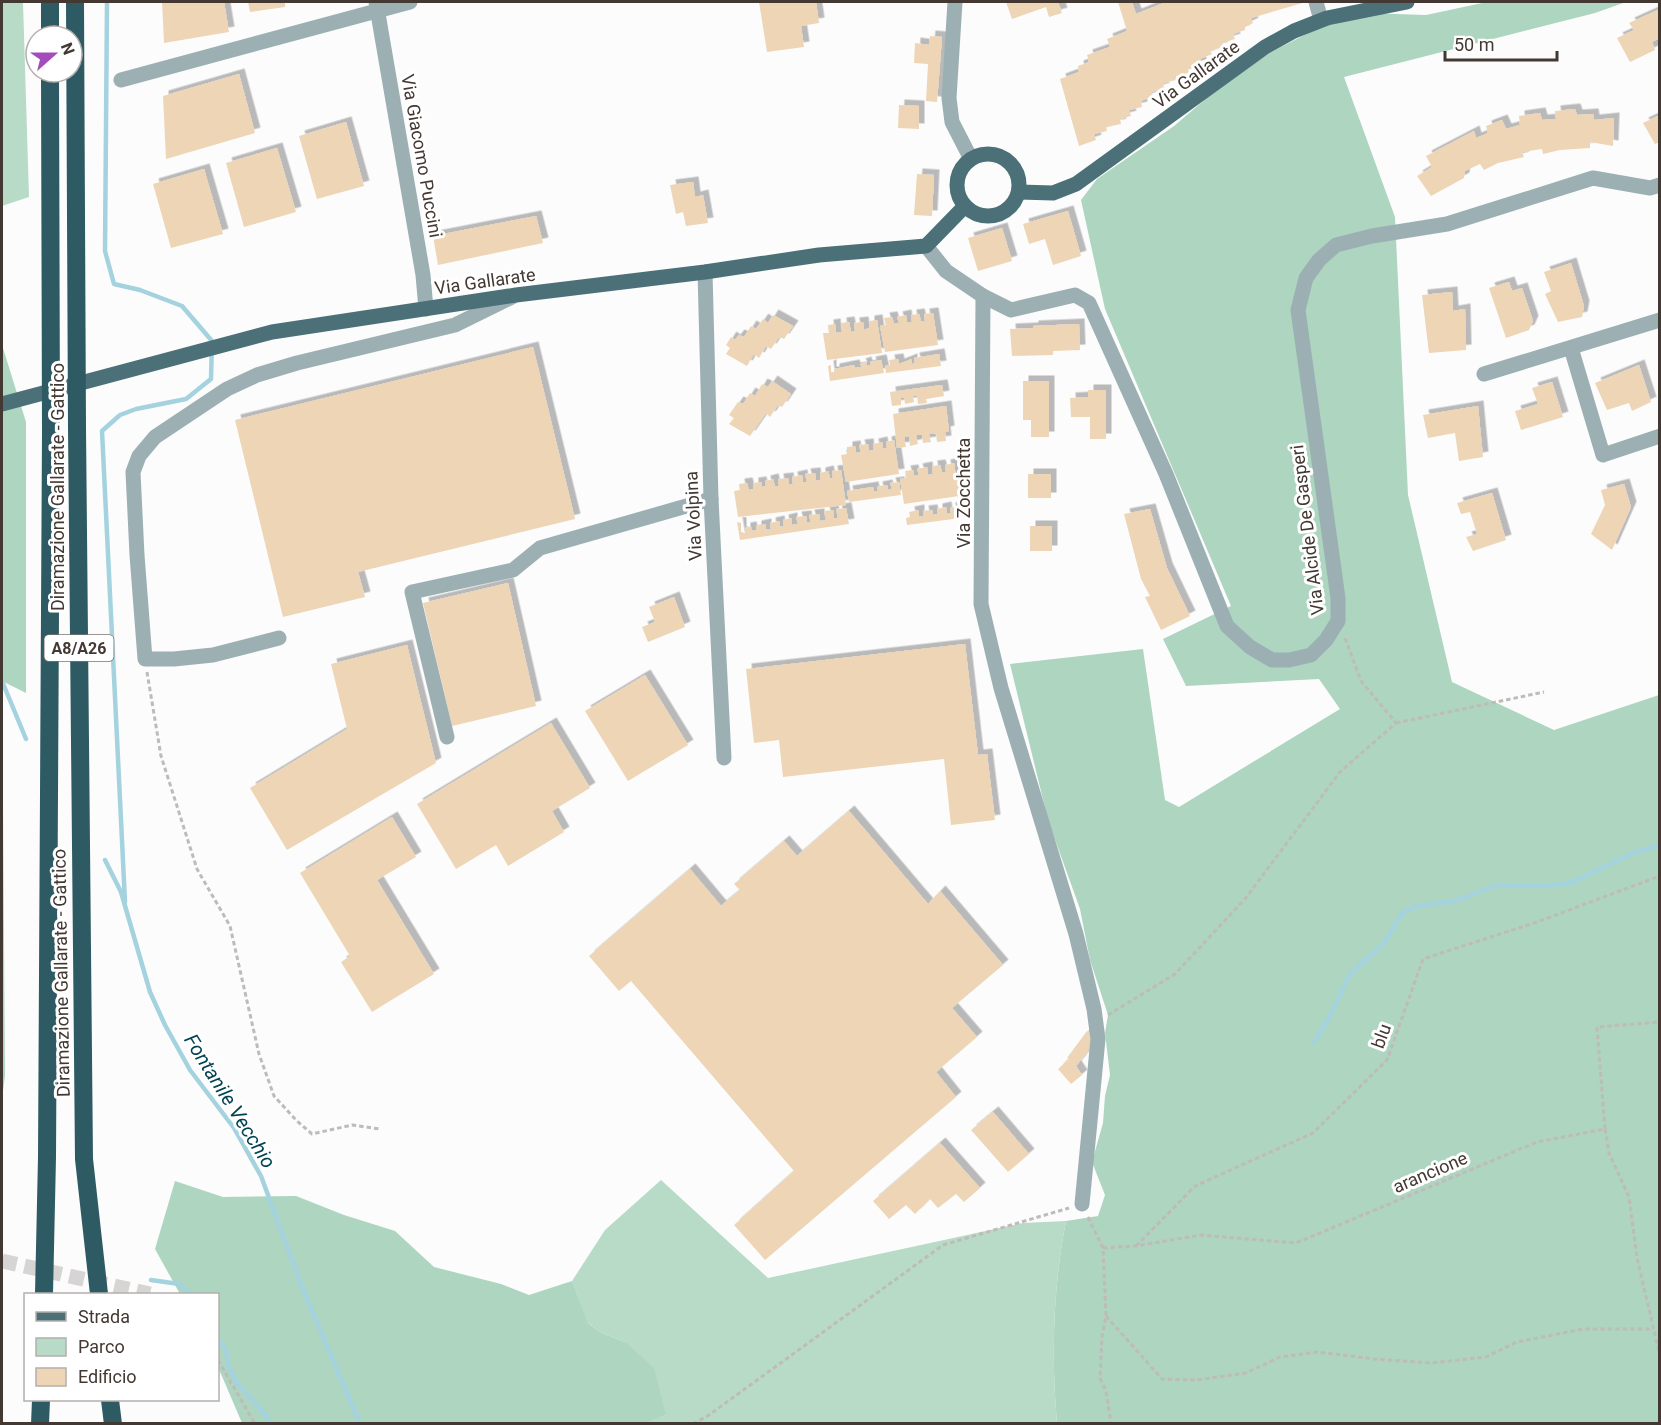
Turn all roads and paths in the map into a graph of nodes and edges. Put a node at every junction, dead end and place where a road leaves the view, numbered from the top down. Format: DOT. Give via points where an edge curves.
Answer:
graph roads {
  1 [pos="50,2"];
  2 [pos="75,2"];
  3 [pos="410,2"];
  4 [pos="955,2"];
  5 [pos="1316,2"];
  6 [pos="1407,2"];
  7 [pos="376,6"];
  8 [pos="1321,20"];
  9 [pos="50,24"];
  10 [pos="121,81"];
  11 [pos="50,84"];
  12 [pos="971,159"];
  13 [pos="1659,184"];
  14 [pos="1019,192"];
  15 [pos="965,206"];
  16 [pos="926,246"];
  17 [pos="705,272"];
  18 [pos="516,296"];
  19 [pos="983,296"];
  20 [pos="426,309"];
  21 [pos="1659,320"];
  22 [pos="1571,348"];
  23 [pos="1484,374"];
  24 [pos="2,404"];
  25 [pos="1659,436"];
  26 [pos="711,499"];
  27 [pos="1338,621"];
  28 [pos="279,638"];
  29 [pos="145,659"];
  30 [pos="1544,692"];
  31 [pos="1396,723"];
  32 [pos="447,736"];
  33 [pos="724,758"];
  34 [pos="1659,876"];
  35 [pos="1659,1022"];
  36 [pos="1096,1023"];
  37 [pos="380,1129"];
  38 [pos="1605,1129"];
  39 [pos="1082,1204"];
  40 [pos="1136,1246"];
  41 [pos="1103,1248"];
  42 [pos="44,1293"];
  43 [pos="99,1293"];
  44 [pos="1106,1316"];
  45 [pos="1653,1329"];
  46 [pos="1659,1356"];
  47 [pos="219,1362"];
  48 [pos="41,1401"];
  49 [pos="110,1401"];
  50 [pos="40,1424"];
  51 [pos="113,1424"];
  52 [pos="255,1424"];
  53 [pos="693,1424"];
  54 [pos="1111,1424"];
  1 -- 9 [label="highway"];
  2 -- 43 [label="highway, Diramazione Gallarate - Gattico / A8/A26" via="84,1158"];
  3 -- 7 [label="street"];
  4 -- 12 [label="street" via="949,98 952,123"];
  5 -- 8 [label="street"];
  6 -- 8 [label="main road, Via Gallarate"];
  7 -- 10 [label="street"];
  7 -- 20 [label="street, Via Giacomo Puccini"];
  8 -- 14 [label="main road, Via Gallarate" via="1265,47 1076,184 1053,193"];
  11 -- 42 [label="highway, Diramazione Gallarate - Gattico / A8/A26" via="51,562"];
  12 -- 14 [label="main road" via="989,154 1006,160 1017,174"];
  12 -- 15 [label="main road" via="957,181"];
  13 -- 27 [label="street, Via Alcide De Gasperi" via="1650,188 1593,178 1447,224 1336,245 1319,260 1306,278 1298,310"];
  14 -- 15 [label="main road" via="1009,209 1001,214 982,216"];
  15 -- 16 [label="main road"];
  16 -- 17 [label="main road, Via Gallarate" via="819,255"];
  16 -- 19 [label="street, Via Alcide De Gasperi" via="946,271"];
  17 -- 18 [label="main road, Via Gallarate"];
  17 -- 26 [label="street, Via Volpina"];
  18 -- 20 [label="main road, Via Gallarate"];
  18 -- 29 [label="street" via="455,325 257,375 227,389 155,437 139,456 133,472"];
  19 -- 27 [label="street, Via Alcide De Gasperi" via="1011,310 1075,295 1089,303 1166,474 1227,626 1242,640 1272,660 1289,660 1311,655"];
  19 -- 36 [label="street, Via Zocchetta" via="981,604 1001,688 1076,934"];
  20 -- 24 [label="main road, Via Gallarate" via="272,332"];
  21 -- 22 [label="street"];
  22 -- 23 [label="street"];
  22 -- 25 [label="street" via="1603,454"];
  26 -- 32 [label="street" via="540,548 513,570 412,592"];
  26 -- 33 [label="street, Via Volpina"];
  27 -- 31 [label="path" via="1361,681"];
  28 -- 29 [label="street" via="213,655"];
  29 -- 37 [label="path" via="161,756 197,869 230,926 259,1054 274,1096 312,1134 352,1125"];
  30 -- 31 [label="path"];
  31 -- 36 [label="path" via="1340,772 1245,899 1175,974"];
  34 -- 40 [label="path, blu" via="1423,959 1387,1060 1313,1133 1195,1185"];
  35 -- 38 [label="path" via="1597,1027"];
  36 -- 39 [label="street, Via Zocchetta" via="1098,1040"];
  38 -- 40 [label="path, arancione" via="1537,1142 1296,1242 1201,1235"];
  38 -- 45 [label="path" via="1609,1153 1629,1197 1637,1258"];
  39 -- 41 [label="path"];
  39 -- 53 [label="path" via="943,1245"];
  40 -- 41 [label="path, arancione"];
  41 -- 44 [label="path"];
  44 -- 45 [label="path" via="1162,1379 1185,1380 1246,1373 1280,1357 1317,1352 1431,1363 1486,1357 1517,1342 1583,1329"];
  44 -- 54 [label="path" via="1100,1378"];
  45 -- 46 [label="path"];
  47 -- 52 [label="path"];
  48 -- 50 [label="highway"];
  49 -- 51 [label="highway"];
}
